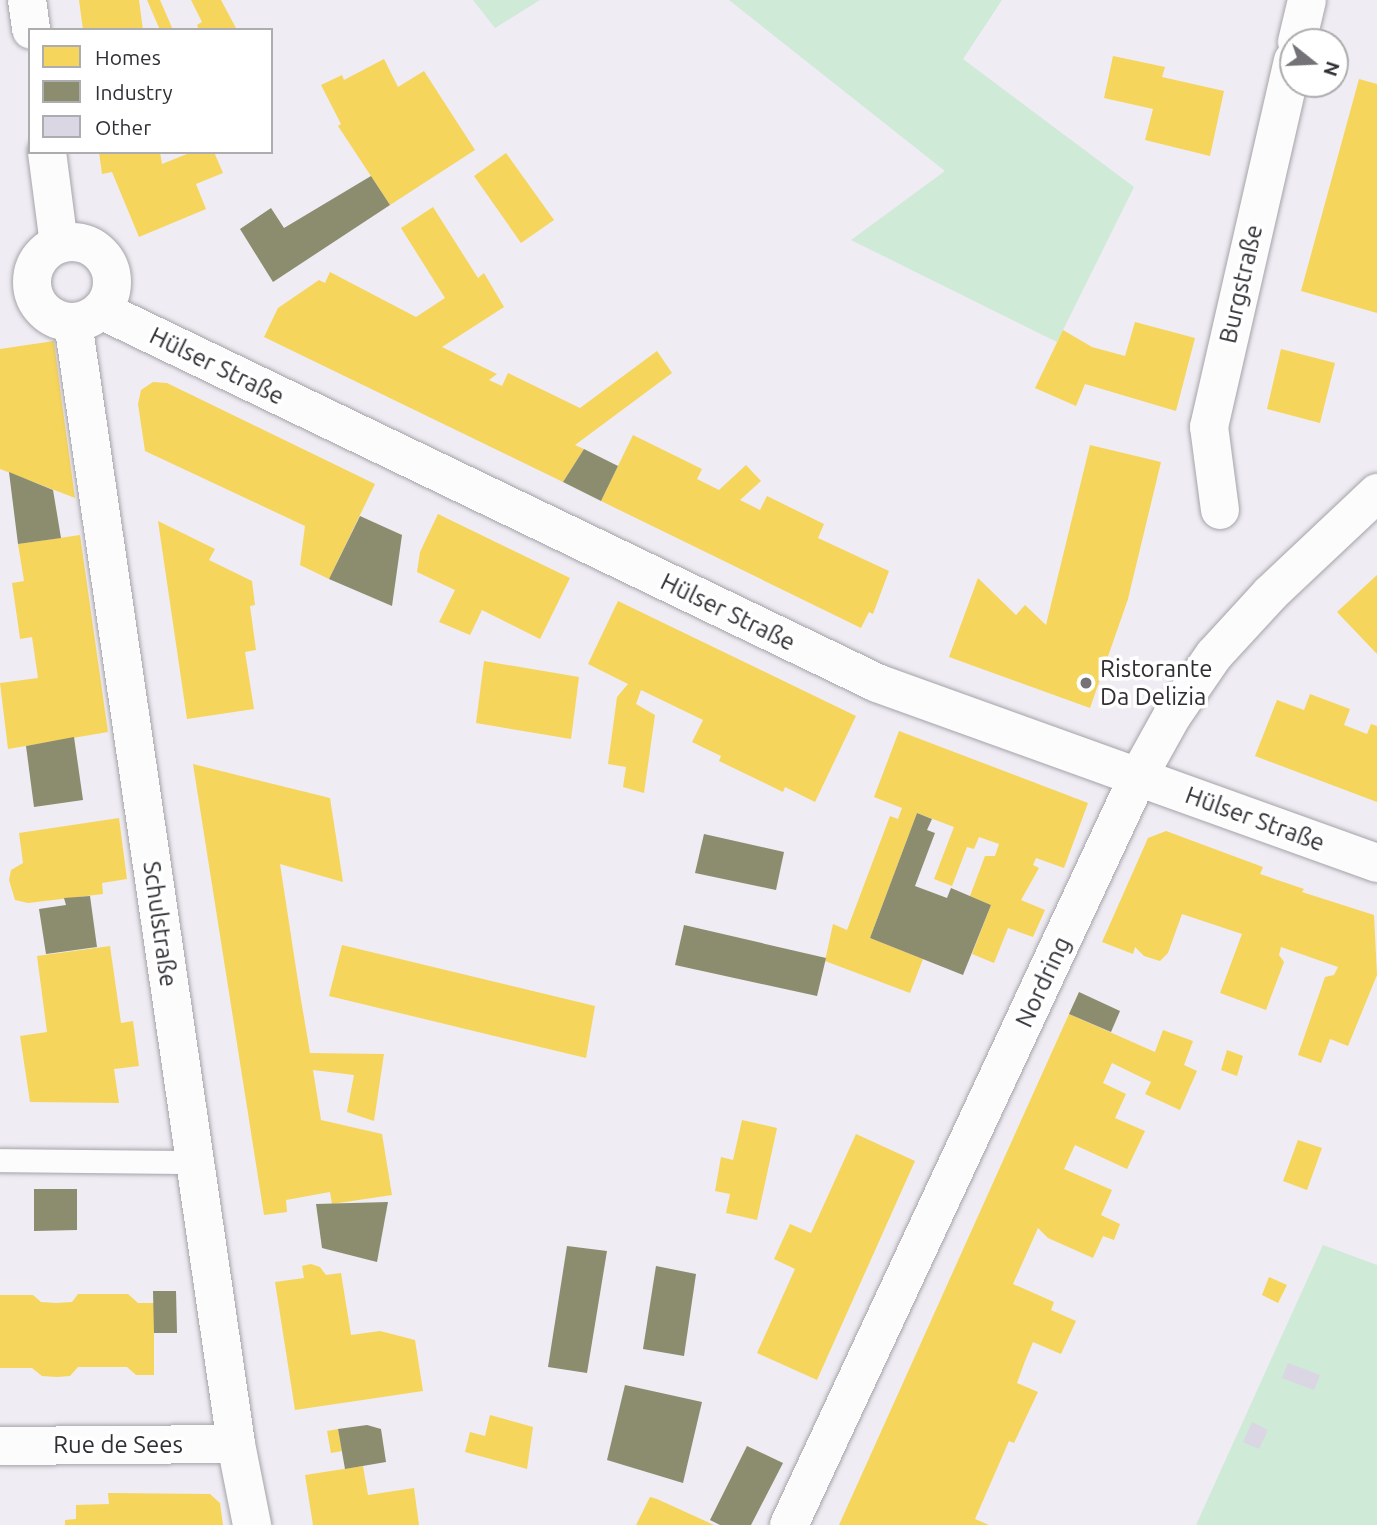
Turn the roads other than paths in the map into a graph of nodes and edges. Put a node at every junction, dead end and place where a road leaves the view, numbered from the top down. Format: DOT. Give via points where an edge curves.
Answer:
graph roads {
  1 [pos="27,0"];
  2 [pos="1307,0"];
  3 [pos="31,28"];
  4 [pos="1300,28"];
  5 [pos="1285,98"];
  6 [pos="47,154"];
  7 [pos="59,244"];
  8 [pos="16,276"];
  9 [pos="87,316"];
  10 [pos="1377,493"];
  11 [pos="1220,510"];
  12 [pos="1138,776"];
  13 [pos="1377,863"];
  14 [pos="0,1160"];
  15 [pos="195,1162"];
  16 [pos="236,1444"];
  17 [pos="0,1446"];
  18 [pos="252,1525"];
  19 [pos="789,1525"];
  1 -- 3 [label="street"];
  2 -- 4 [label="street"];
  5 -- 11 [label="street, Burgstraße" via="1209,427"];
  6 -- 7 [label="street"];
  7 -- 8 [label="street"];
  7 -- 9 [label="street" via="85,244 106,260 112,286"];
  8 -- 9 [label="street" via="37,303 59,320"];
  9 -- 12 [label="street, Hülser Straße" via="877,683"];
  9 -- 15 [label="street, Schulstraße"];
  10 -- 12 [label="street, Nordring" via="1271,593 1214,655"];
  12 -- 13 [label="street, Hülser Straße"];
  12 -- 19 [label="street, Nordring"];
  14 -- 15 [label="lane"];
  15 -- 16 [label="street, Schulstraße"];
  16 -- 17 [label="street, Rue de Sees"];
  16 -- 18 [label="street, Schulstraße"];
}
